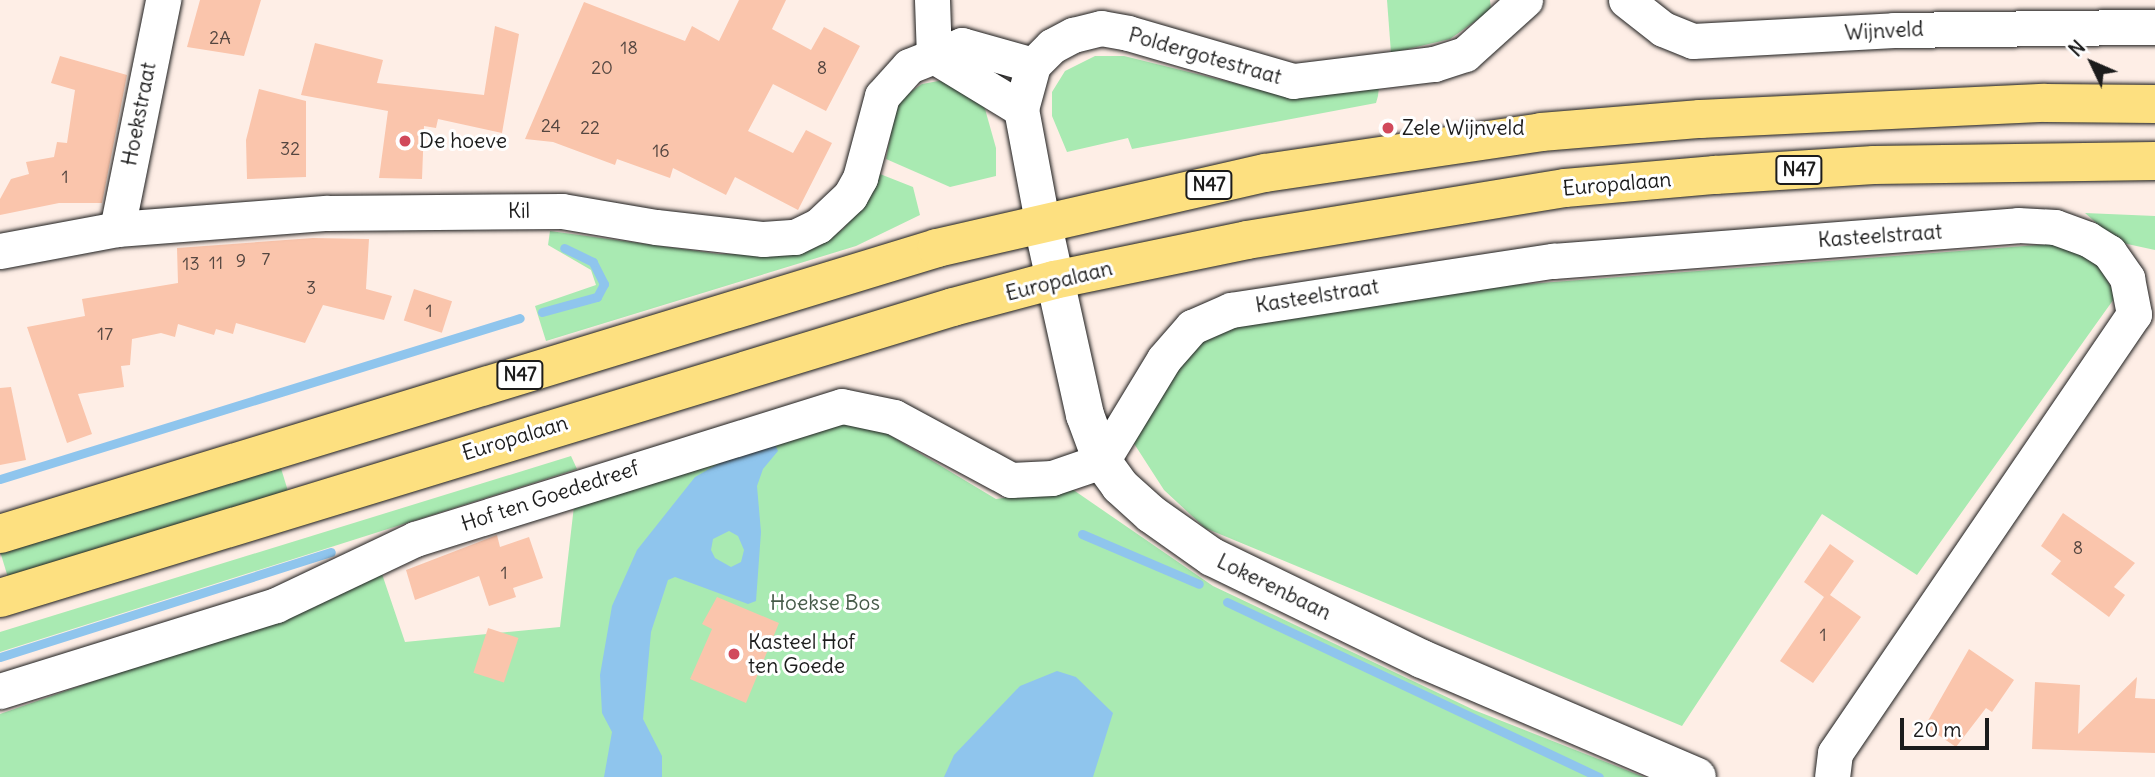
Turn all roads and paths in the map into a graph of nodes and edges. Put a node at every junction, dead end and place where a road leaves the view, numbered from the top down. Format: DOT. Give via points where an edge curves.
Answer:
graph roads {
  1 [pos="163,0"];
  2 [pos="932,0"];
  3 [pos="1525,0"];
  4 [pos="1626,0"];
  5 [pos="2155,27"];
  6 [pos="934,56"];
  7 [pos="1033,65"];
  8 [pos="2155,104"];
  9 [pos="1021,109"];
  10 [pos="2155,162"];
  11 [pos="1042,221"];
  12 [pos="117,229"];
  13 [pos="0,251"];
  14 [pos="1054,280"];
  15 [pos="1102,461"];
  16 [pos="0,534"];
  17 [pos="0,598"];
  18 [pos="0,691"];
  19 [pos="1697,777"];
  20 [pos="1832,777"];
  1 -- 12 [label="street, Hoekstraat"];
  2 -- 6 [label="street"];
  3 -- 7 [label="street, Poldergotestraat" via="1465,54 1380,72 1293,81 1101,28 1052,47"];
  4 -- 5 [label="street, Wijnveld" via="1663,29 1693,41 1894,30"];
  6 -- 7 [label="street, Kil" via="962,45"];
  6 -- 9 [label="street"];
  6 -- 12 [label="street, Kil" via="909,66 882,96 860,178 850,196 818,226 795,237 764,239 656,228 562,211 327,213"];
  7 -- 9 [label="street"];
  8 -- 11 [label="highway, N47" via="1875,108 1541,132 1278,171"];
  9 -- 11 [label="street"];
  10 -- 14 [label="highway, Europalaan / N47" via="1874,165 1565,188 1247,240"];
  11 -- 14 [label="street, Lokerenbaan"];
  11 -- 16 [label="highway, N47" via="910,256"];
  12 -- 13 [label="street, Kil"];
  14 -- 15 [label="street, Lokerenbaan" via="1085,415"];
  14 -- 17 [label="highway, Europalaan / N47" via="593,414"];
  15 -- 18 [label="street, Hof ten Goededreef" via="1052,478 1011,480 894,416 842,406 415,539 358,562 276,605"];
  15 -- 19 [label="street, Lokerenbaan" via="1150,514 1212,557 1422,659"];
  15 -- 20 [label="street, Kasteelstraat" via="1164,359 1192,327 1231,310 1553,261 2018,225 2055,227 2088,239 2109,252 2127,278 2134,314 1835,753"];
}
